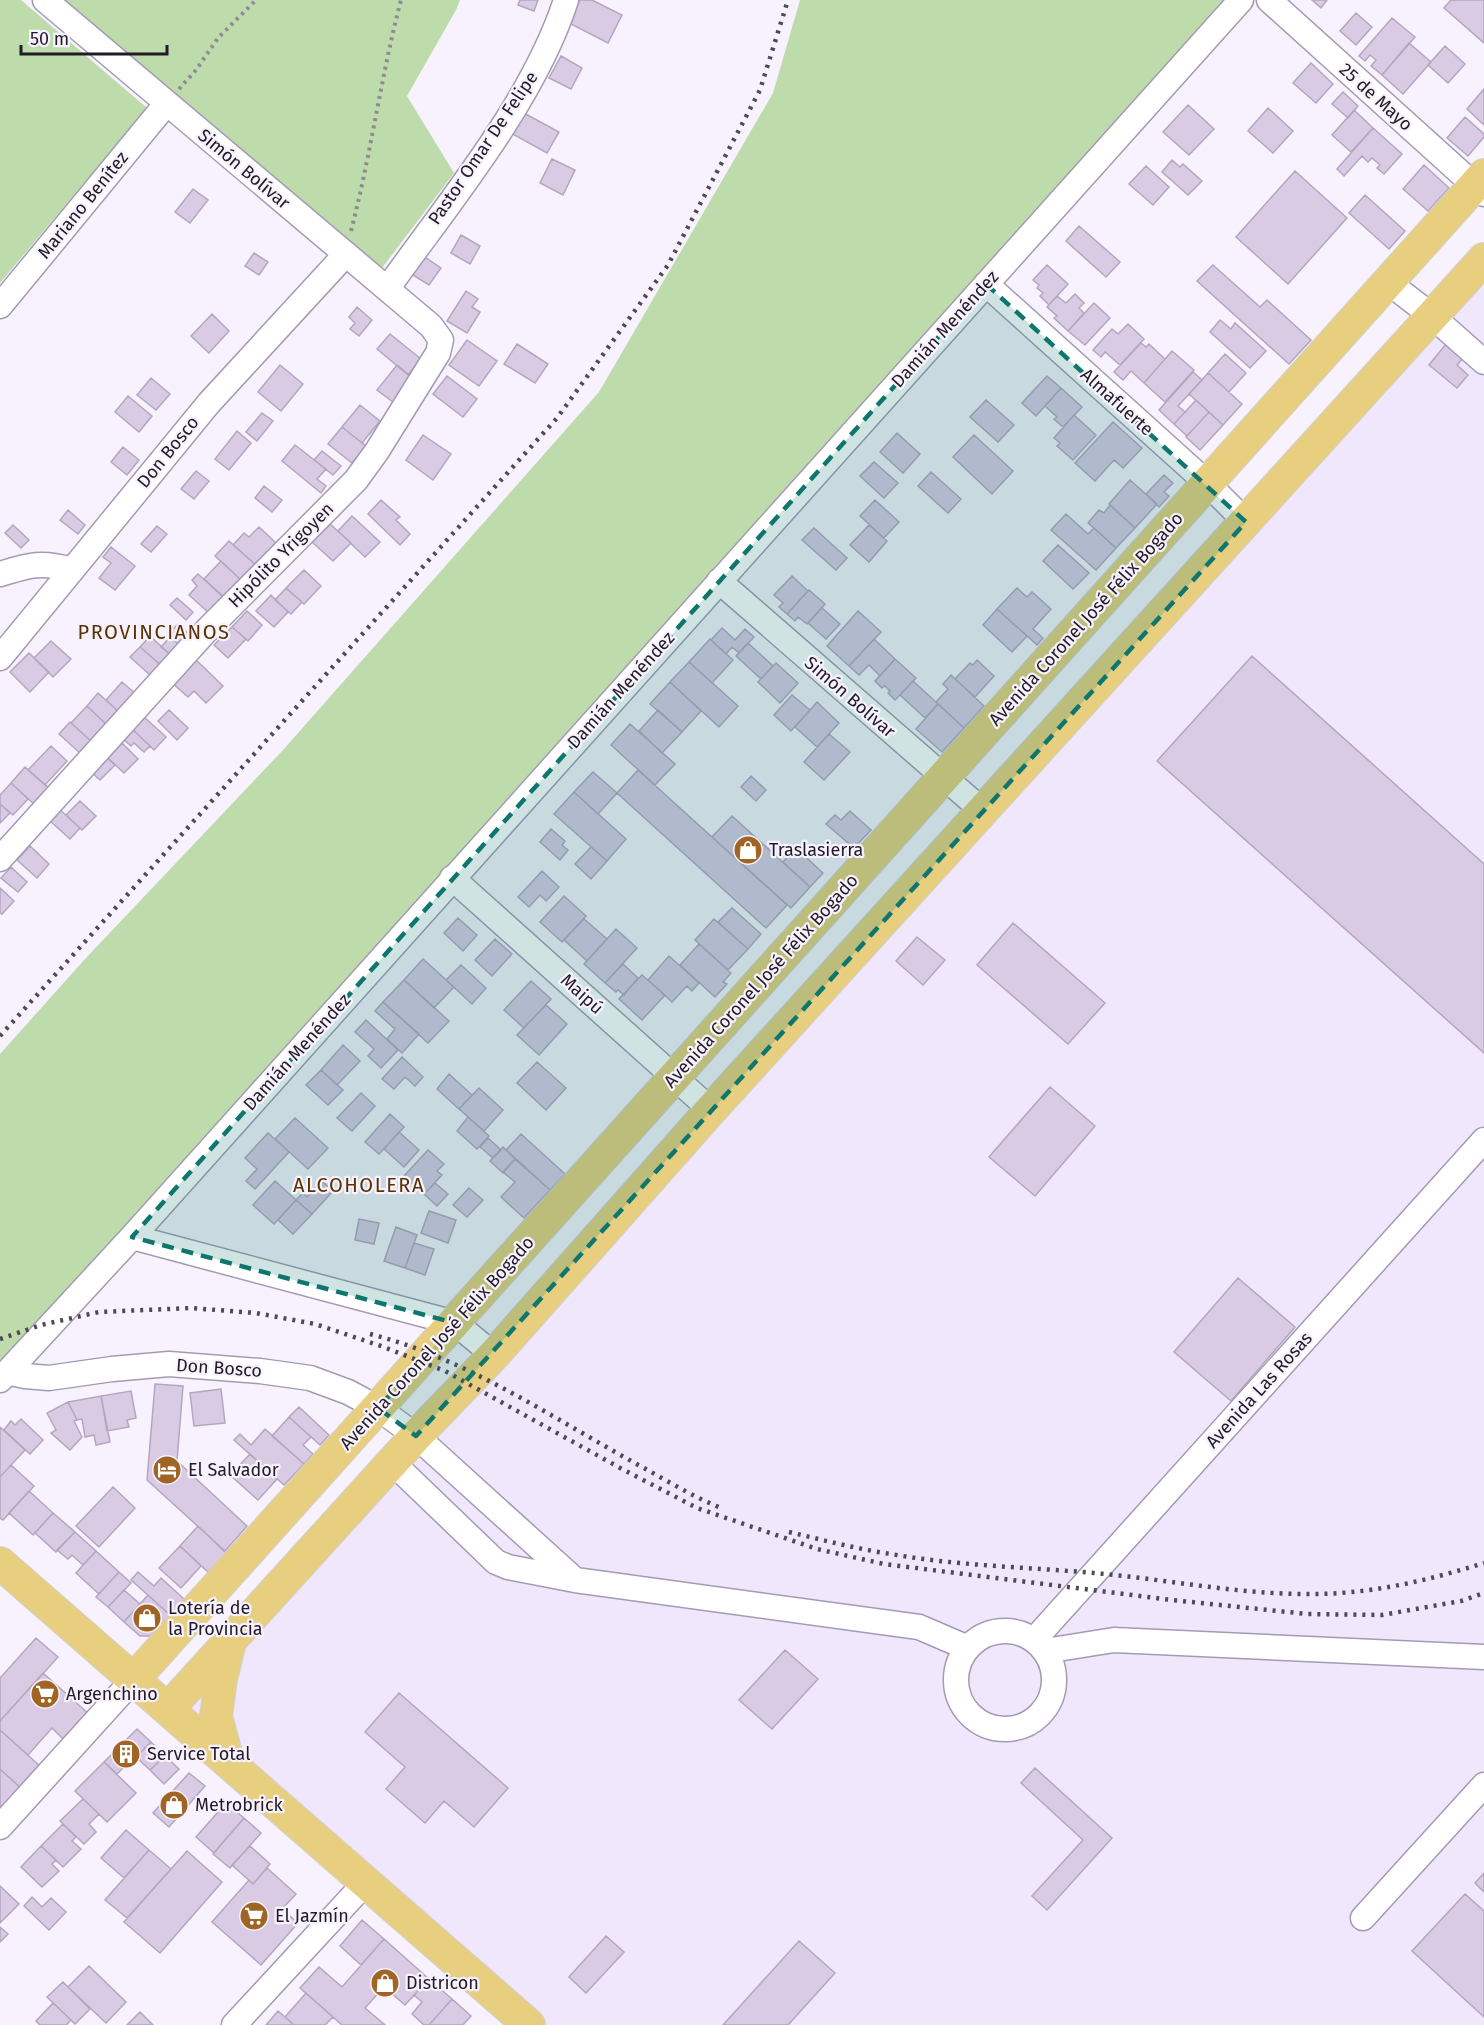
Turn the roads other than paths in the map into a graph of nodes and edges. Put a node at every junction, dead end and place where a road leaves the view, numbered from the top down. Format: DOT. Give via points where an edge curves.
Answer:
graph roads {
  1 [pos="45,0"];
  2 [pos="566,0"];
  3 [pos="1241,0"];
  4 [pos="1269,0"];
  5 [pos="167,103"];
  6 [pos="1481,184"];
  7 [pos="346,254"];
  8 [pos="1484,259"];
  9 [pos="1388,282"];
  10 [pos="986,284"];
  11 [pos="387,289"];
  12 [pos="0,306"];
  13 [pos="1432,316"];
  14 [pos="441,340"];
  15 [pos="1484,362"];
  16 [pos="1208,483"];
  17 [pos="1246,522"];
  18 [pos="72,570"];
  19 [pos="0,574"];
  20 [pos="719,581"];
  21 [pos="0,658"];
  22 [pos="943,778"];
  23 [pos="983,811"];
  24 [pos="0,859"];
  25 [pos="452,878"];
  26 [pos="675,1076"];
  27 [pos="711,1110"];
  28 [pos="1484,1140"];
  29 [pos="132,1237"];
  30 [pos="455,1323"];
  31 [pos="494,1355"];
  32 [pos="4,1376"];
  33 [pos="378,1408"];
  34 [pos="416,1436"];
  35 [pos="392,1462"];
  36 [pos="0,1563"];
  37 [pos="575,1580"];
  38 [pos="230,1640"];
  39 [pos="1040,1646"];
  40 [pos="968,1648"];
  41 [pos="1484,1657"];
  42 [pos="134,1679"];
  43 [pos="168,1709"];
  44 [pos="228,1761"];
  45 [pos="1484,1785"];
  46 [pos="0,1827"];
  47 [pos="366,1882"];
  48 [pos="1363,1917"];
  49 [pos="234,2025"];
  50 [pos="529,2025"];
  1 -- 5 [label="street, Simón Bolívar"];
  2 -- 11 [label="street, Pastor Omar De Felipe" via="538,66 516,104"];
  3 -- 10 [label="street, Damián Menéndez"];
  4 -- 6 [label="street, 25 de Mayo"];
  5 -- 7 [label="street, Simón Bolívar"];
  5 -- 12 [label="street, Mariano Benítez"];
  6 -- 9 [label="main road, Avenida Coronel José Félix Bogado"];
  7 -- 11 [label="street, Simón Bolívar"];
  7 -- 18 [label="street, Don Bosco" via="209,403"];
  8 -- 13 [label="main road"];
  9 -- 13 [label="street"];
  9 -- 16 [label="main road, Avenida Coronel José Félix Bogado"];
  10 -- 16 [label="street, Almafuerte"];
  10 -- 20 [label="street, Damián Menéndez"];
  11 -- 14 [label="street, Simón Bolívar" via="431,326"];
  13 -- 15 [label="street"];
  13 -- 17 [label="main road"];
  14 -- 24 [label="street, Hipólito Yrigoyen" via="432,362 356,480 206,631"];
  16 -- 17 [label="street, Almafuerte"];
  16 -- 22 [label="main road, Avenida Coronel José Félix Bogado"];
  17 -- 23 [label="main road"];
  18 -- 19 [label="street" via="28,565"];
  18 -- 21 [label="street, Don Bosco"];
  20 -- 22 [label="street, Simón Bolívar"];
  20 -- 25 [label="street, Damián Menéndez"];
  22 -- 23 [label="street, Simón Bolívar"];
  22 -- 26 [label="main road, Avenida Coronel José Félix Bogado"];
  23 -- 27 [label="main road"];
  25 -- 26 [label="street, Maipú"];
  25 -- 29 [label="street, Damián Menéndez"];
  26 -- 27 [label="street, Maipú"];
  26 -- 30 [label="main road, Avenida Coronel José Félix Bogado"];
  27 -- 31 [label="main road"];
  28 -- 39 [label="street, Avenida Las Rosas"];
  29 -- 30 [label="street"];
  29 -- 32 [label="street, Damián Menéndez"];
  30 -- 31 [label="street"];
  30 -- 33 [label="main road, Avenida Coronel José Félix Bogado"];
  31 -- 34 [label="main road"];
  32 -- 33 [label="street, Don Bosco" via="49,1378 169,1364 260,1371 309,1378"];
  33 -- 34 [label="street, Don Bosco"];
  33 -- 42 [label="main road, Avenida Coronel José Félix Bogado"];
  34 -- 35 [label="main road"];
  34 -- 37 [label="street, Don Bosco"];
  35 -- 37 [label="street" via="496,1562"];
  35 -- 38 [label="main road"];
  36 -- 42 [label="main road"];
  37 -- 40 [label="street" via="919,1627"];
  38 -- 43 [label="main road"];
  38 -- 44 [label="main road" via="216,1716"];
  39 -- 40 [label="street" via="1019,1633 1003,1631 987,1634"];
  39 -- 40 [label="street" via="1052,1663 1052,1696 1032,1722 1000,1730 983,1725 960,1702 955,1685 957,1666"];
  39 -- 41 [label="street" via="1114,1640"];
  42 -- 43 [label="main road"];
  42 -- 46 [label="street"];
  43 -- 44 [label="main road"];
  44 -- 47 [label="main road"];
  45 -- 48 [label="street"];
  47 -- 49 [label="street"];
  47 -- 50 [label="main road"];
}
